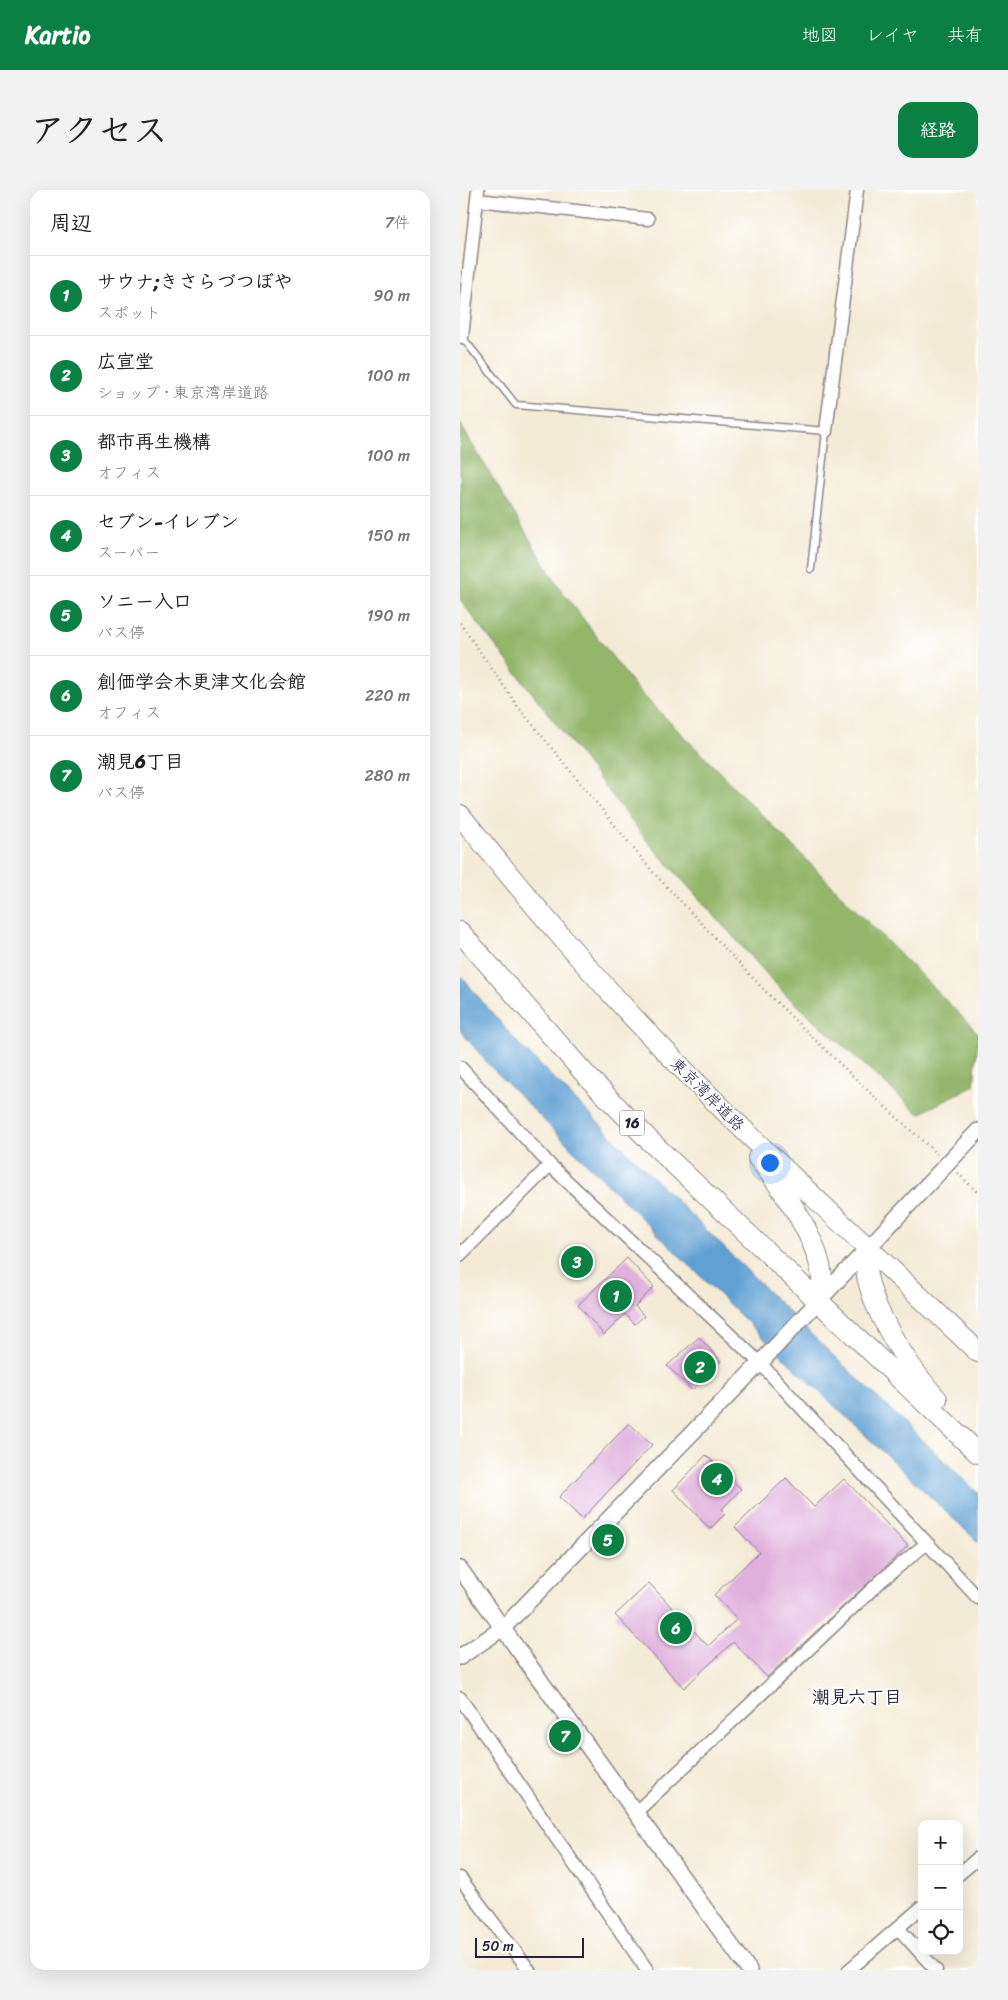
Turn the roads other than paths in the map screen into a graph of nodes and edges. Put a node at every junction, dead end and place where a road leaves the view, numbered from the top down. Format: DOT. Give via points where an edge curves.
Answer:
graph roads {
  1 [pos="857,190"];
  2 [pos="477,195"];
  3 [pos="648,219"];
  4 [pos="462,337"];
  5 [pos="826,431"];
  6 [pos="811,569"];
  7 [pos="460,815"];
  8 [pos="460,932"];
  9 [pos="677,1064"];
  10 [pos="460,1067"];
  11 [pos="978,1131"];
  12 [pos="550,1165"];
  13 [pos="869,1248"];
  14 [pos="460,1255"];
  15 [pos="818,1302"];
  16 [pos="978,1352"];
  17 [pos="760,1363"];
  18 [pos="978,1445"];
  19 [pos="978,1453"];
  20 [pos="926,1544"];
  21 [pos="460,1569"];
  22 [pos="978,1598"];
  23 [pos="503,1628"];
  24 [pos="460,1657"];
  25 [pos="460,1698"];
  26 [pos="635,1813"];
  27 [pos="978,1858"];
  28 [pos="963,1871"];
  29 [pos="460,1878"];
  30 [pos="919,1910"];
  31 [pos="898,1928"];
  32 [pos="529,1970"];
  33 [pos="647,1970"];
  34 [pos="749,1970"];
  35 [pos="849,1970"];
  36 [pos="936,1970"];
  1 -- 5 [label="street"];
  2 -- 3 [label="street"];
  2 -- 4 [label="street"];
  4 -- 5 [label="lane" via="516,404"];
  5 -- 6 [label="lane"];
  7 -- 9 [label="highway, 東京湾岸道路" via="560,936"];
  8 -- 15 [label="highway, 16" via="586,1075 650,1142"];
  9 -- 13 [label="highway, 東京湾岸道路"];
  9 -- 15 [label="highway" via="789,1198 818,1263 822,1288"];
  10 -- 12 [label="street"];
  11 -- 13 [label="street"];
  12 -- 14 [label="street"];
  12 -- 17 [label="street"];
  13 -- 15 [label="street"];
  13 -- 16 [label="highway, 東京湾岸道路"];
  13 -- 18 [label="highway" via="866,1268 869,1284 896,1345"];
  15 -- 17 [label="street"];
  15 -- 19 [label="highway, 16"];
  17 -- 20 [label="street"];
  17 -- 23 [label="street"];
  20 -- 22 [label="street"];
  20 -- 26 [label="street" via="883,1579"];
  21 -- 23 [label="street"];
  23 -- 24 [label="street"];
  23 -- 26 [label="street"];
  25 -- 33 [label="street"];
  26 -- 34 [label="street"];
  27 -- 28 [label="street"];
  29 -- 32 [label="street"];
  30 -- 31 [label="street"];
  31 -- 35 [label="street"];
  31 -- 36 [label="street"];
}
